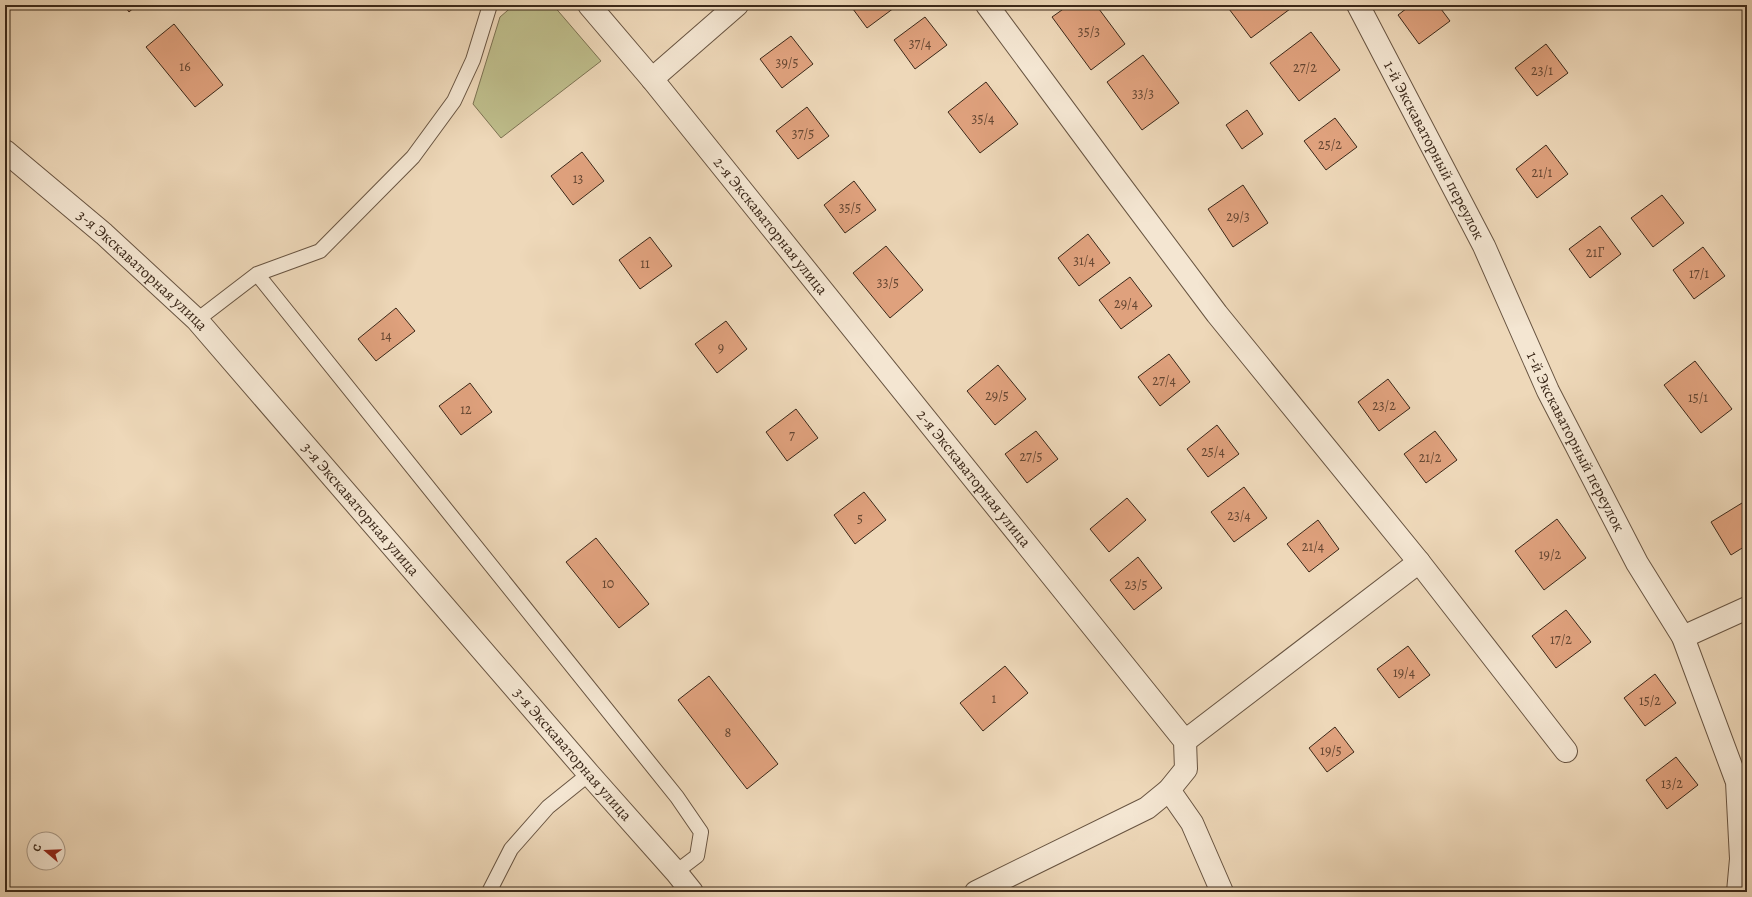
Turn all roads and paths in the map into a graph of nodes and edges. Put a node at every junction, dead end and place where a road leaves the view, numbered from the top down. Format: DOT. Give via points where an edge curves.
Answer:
graph roads {
  1 [pos="490,5"];
  2 [pos="589,5"];
  3 [pos="737,5"];
  4 [pos="987,5"];
  5 [pos="1358,5"];
  6 [pos="652,79"];
  7 [pos="5,151"];
  8 [pos="257,274"];
  9 [pos="197,320"];
  10 [pos="1420,562"];
  11 [pos="1747,608"];
  12 [pos="1683,637"];
  13 [pos="1185,741"];
  14 [pos="1566,751"];
  15 [pos="589,774"];
  16 [pos="1169,790"];
  17 [pos="676,872"];
  18 [pos="489,892"];
  19 [pos="692,892"];
  20 [pos="976,892"];
  21 [pos="1222,892"];
  22 [pos="1738,892"];
  1 -- 8 [label="lane" via="473,60 454,101 413,157 320,252"];
  2 -- 6 [label="street, 2-я Экскаваторная улица"];
  3 -- 6 [label="street"];
  4 -- 10 [label="street" via="1217,314"];
  5 -- 12 [label="street, 1-й Экскаваторный переулок" via="1484,246 1548,391 1637,563"];
  6 -- 13 [label="street, 2-я Экскаваторная улица"];
  7 -- 9 [label="street, 3-я Экскаваторная улица" via="104,234"];
  8 -- 9 [label="lane"];
  8 -- 17 [label="lane" via="702,832 697,856"];
  9 -- 15 [label="street, 3-я Экскаваторная улица"];
  10 -- 13 [label="street"];
  10 -- 14 [label="street"];
  11 -- 12 [label="street"];
  12 -- 22 [label="street, 1-й Экскаваторный переулок" via="1737,782 1741,859"];
  13 -- 16 [label="street" via="1186,769"];
  15 -- 17 [label="street, 3-я Экскаваторная улица"];
  15 -- 18 [label="lane" via="548,808 511,849"];
  16 -- 20 [label="street" via="1146,808"];
  16 -- 21 [label="street" via="1192,823"];
  17 -- 19 [label="street, 3-я Экскаваторная улица"];
}
